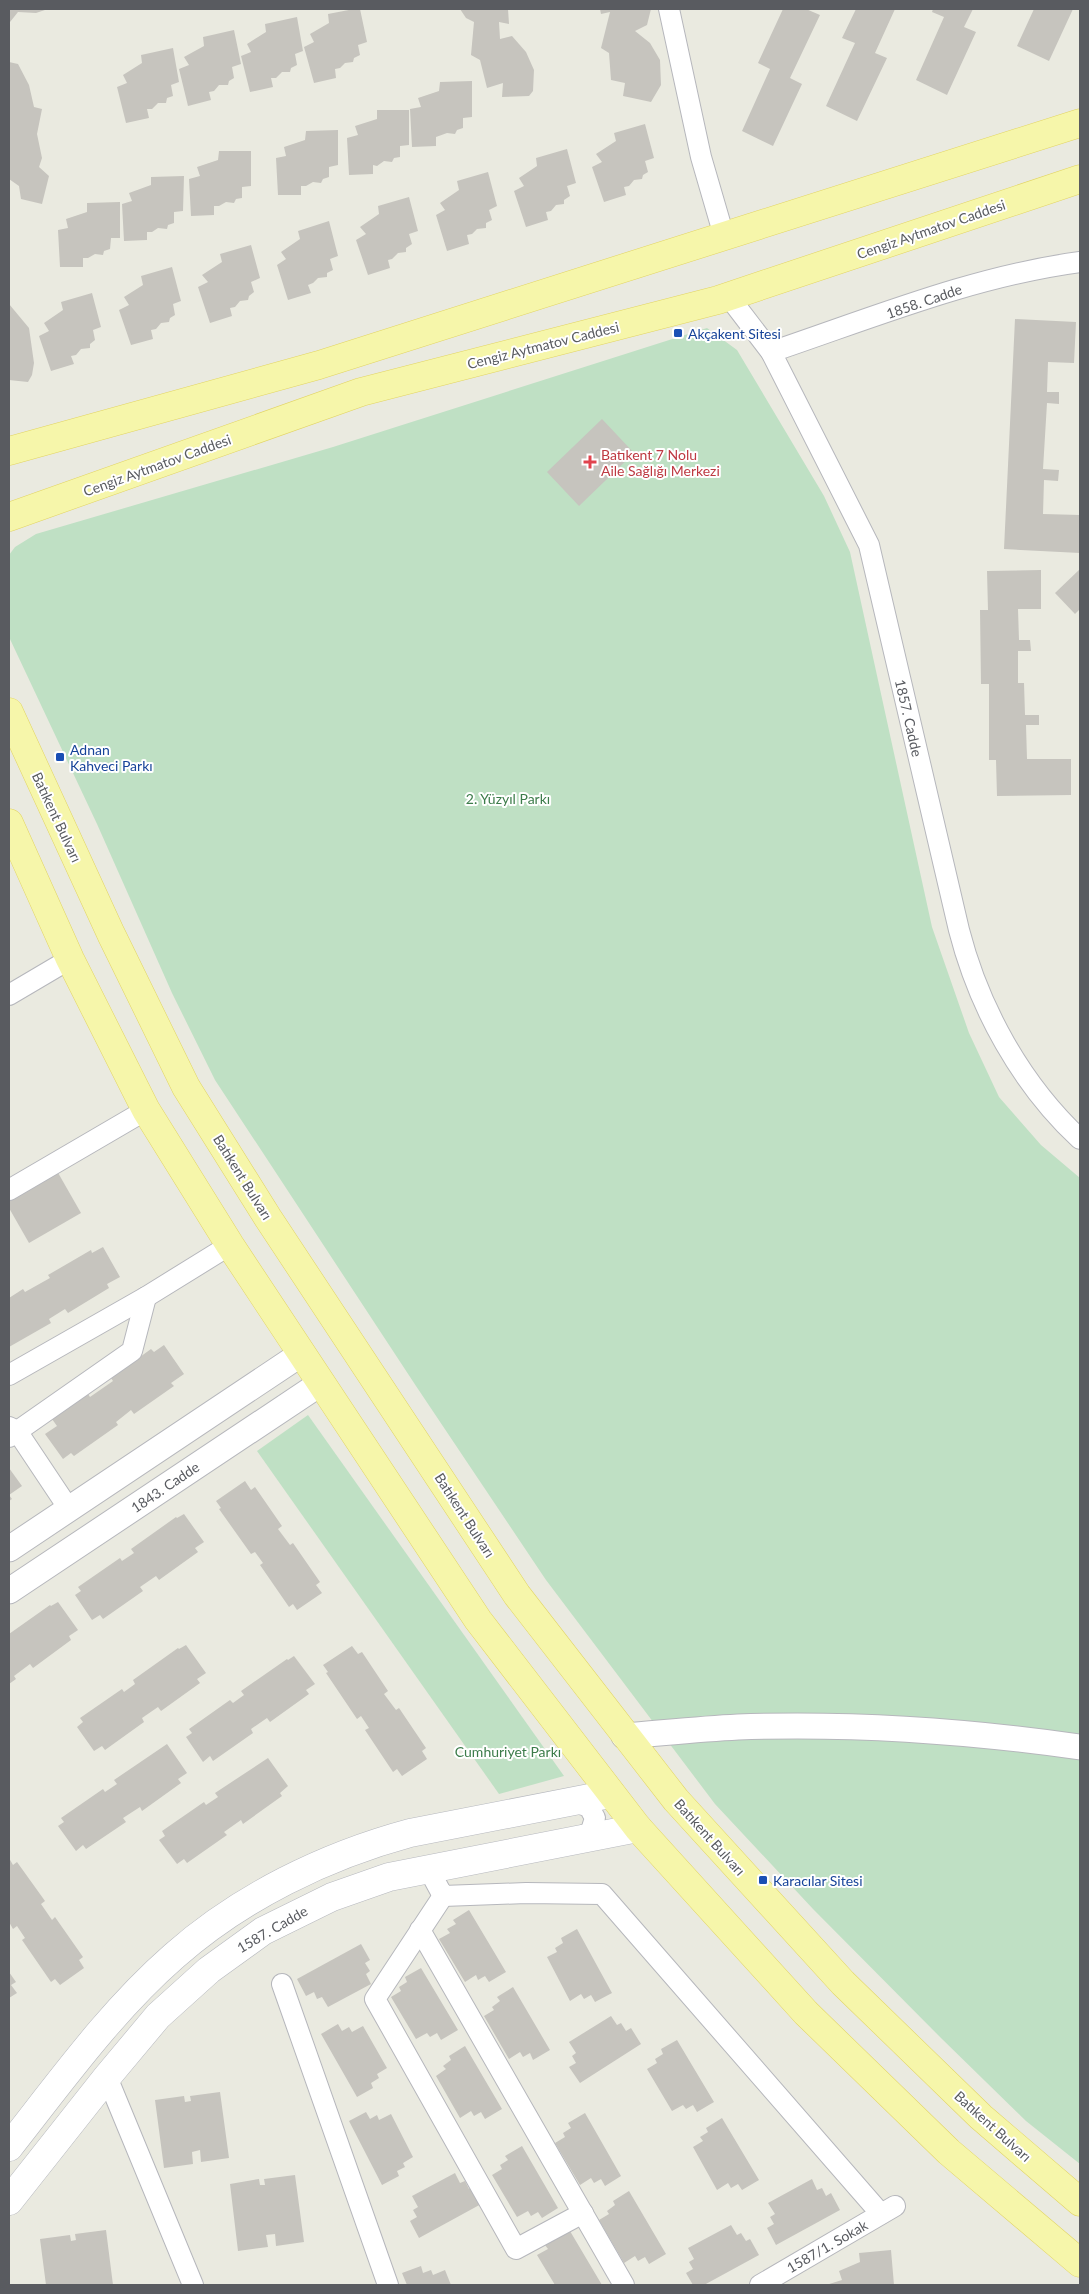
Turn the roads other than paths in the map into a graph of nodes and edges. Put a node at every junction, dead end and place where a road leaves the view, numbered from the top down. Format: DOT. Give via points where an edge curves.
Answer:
graph roads {
  1 [pos="669,9"];
  2 [pos="1080,123"];
  3 [pos="1080,179"];
  4 [pos="724,236"];
  5 [pos="1080,262"];
  6 [pos="729,296"];
  7 [pos="771,352"];
  8 [pos="9,451"];
  9 [pos="9,517"];
  10 [pos="9,712"];
  11 [pos="9,823"];
  12 [pos="70,959"];
  13 [pos="9,995"];
  14 [pos="146,1110"];
  15 [pos="1080,1139"];
  16 [pos="9,1190"];
  17 [pos="230,1245"];
  18 [pos="146,1298"];
  19 [pos="301,1354"];
  20 [pos="9,1375"];
  21 [pos="321,1383"];
  22 [pos="12,1432"];
  23 [pos="69,1508"];
  24 [pos="9,1549"];
  25 [pos="9,1591"];
  26 [pos="624,1736"];
  27 [pos="1080,1747"];
  28 [pos="610,1794"];
  29 [pos="572,1801"];
  30 [pos="638,1828"];
  31 [pos="579,1839"];
  32 [pos="429,1870"];
  33 [pos="443,1896"];
  34 [pos="420,1930"];
  35 [pos="282,1984"];
  36 [pos="107,2077"];
  37 [pos="9,2147"];
  38 [pos="9,2201"];
  39 [pos="1080,2202"];
  40 [pos="583,2213"];
  41 [pos="1080,2263"];
  42 [pos="194,2285"];
  43 [pos="388,2285"];
  44 [pos="624,2285"];
  45 [pos="760,2285"];
  1 -- 4 [label="street" via="701,157"];
  2 -- 4 [label="main road"];
  3 -- 6 [label="main road, Cengiz Aytmatov Caddesi"];
  4 -- 8 [label="main road" via="319,365"];
  5 -- 7 [label="street, 1858. Cadde" via="1037,267 990,279"];
  6 -- 7 [label="street, 1857. Cadde"];
  6 -- 9 [label="main road, Cengiz Aytmatov Caddesi" via="361,392"];
  7 -- 15 [label="street, 1857. Cadde" via="869,545 959,930 972,973 1031,1087"];
  10 -- 26 [label="main road, Batıkent Bulvarı" via="186,1088 517,1595"];
  11 -- 12 [label="main road"];
  12 -- 13 [label="street"];
  12 -- 14 [label="main road"];
  14 -- 16 [label="street"];
  14 -- 17 [label="main road"];
  17 -- 18 [label="street"];
  17 -- 19 [label="main road"];
  18 -- 20 [label="street"];
  18 -- 22 [label="street" via="132,1351"];
  19 -- 21 [label="main road"];
  19 -- 23 [label="street"];
  21 -- 25 [label="street, 1843. Cadde"];
  21 -- 28 [label="main road" via="478,1620"];
  22 -- 23 [label="street"];
  23 -- 24 [label="street"];
  26 -- 27 [label="street" via="813,1726 927,1730"];
  26 -- 39 [label="main road, Batıkent Bulvarı" via="676,1800 843,1983 980,2117"];
  28 -- 29 [label="main road"];
  28 -- 30 [label="main road"];
  29 -- 31 [label="street" via="588,1807 595,1818 591,1830"];
  29 -- 37 [label="main road" via="385,1840 312,1868 246,1903 198,1936 156,1972 112,2018"];
  30 -- 31 [label="main road, 1587. Cadde"];
  30 -- 41 [label="main road" via="806,2013 949,2152"];
  31 -- 32 [label="main road, 1587. Cadde"];
  32 -- 33 [label="street"];
  32 -- 36 [label="main road, 1587. Cadde" via="354,1888 263,1931 182,1993 158,2016"];
  33 -- 34 [label="street"];
  33 -- 45 [label="street, 1587/1. Sokak" via="602,1894 888,2210"];
  34 -- 40 [label="street"];
  34 -- 40 [label="street" via="376,1999 516,2249"];
  35 -- 43 [label="street"];
  36 -- 38 [label="main road, 1587. Cadde"];
  36 -- 42 [label="street"];
  40 -- 44 [label="street"];
}
